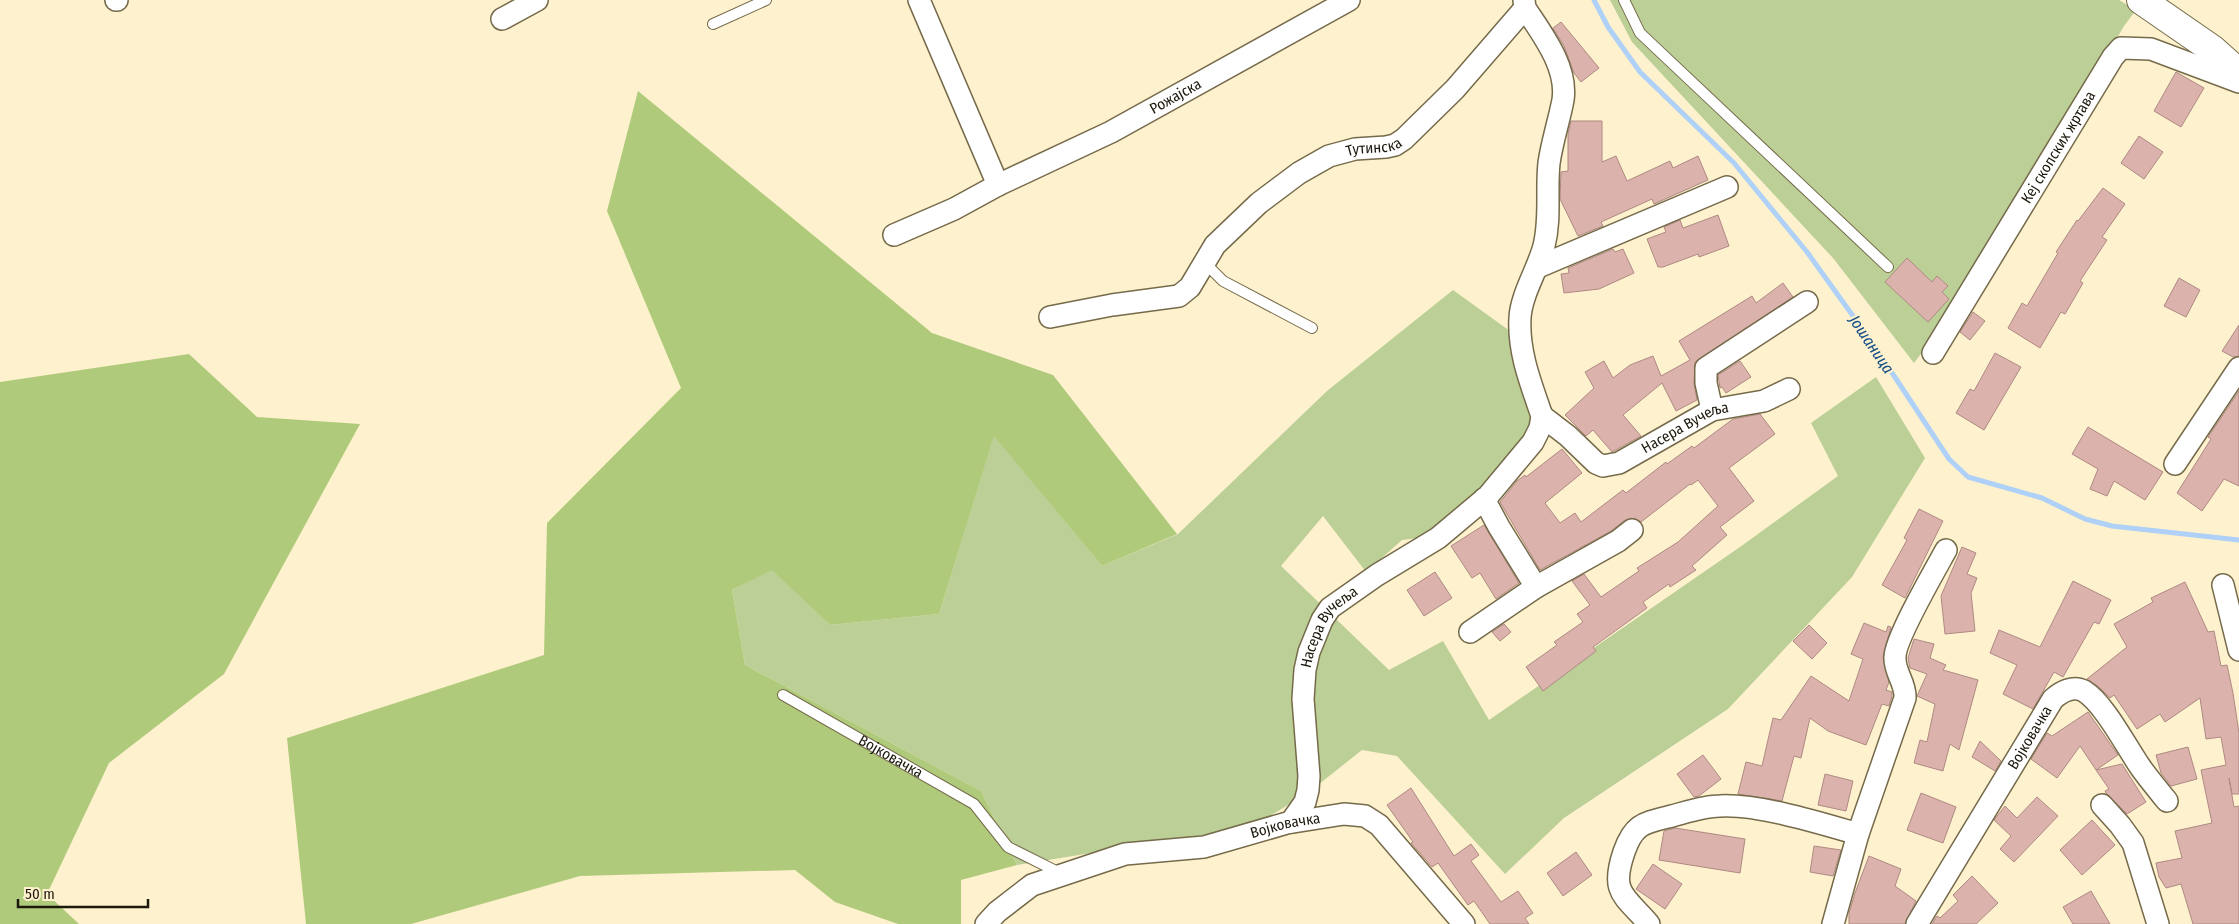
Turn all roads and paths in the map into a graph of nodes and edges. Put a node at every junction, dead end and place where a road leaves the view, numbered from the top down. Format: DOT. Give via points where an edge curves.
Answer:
graph roads {
  1 [pos="537,0"];
  2 [pos="766,0"];
  3 [pos="918,0"];
  4 [pos="1349,0"];
  5 [pos="1624,0"];
  6 [pos="2141,0"];
  7 [pos="1524,4"];
  8 [pos="502,20"];
  9 [pos="713,24"];
  10 [pos="2239,73"];
  11 [pos="2239,82"];
  12 [pos="998,185"];
  13 [pos="1727,187"];
  14 [pos="894,235"];
  15 [pos="1204,262"];
  16 [pos="1538,267"];
  17 [pos="1888,267"];
  18 [pos="1807,302"];
  19 [pos="1050,317"];
  20 [pos="1312,328"];
  21 [pos="1933,353"];
  22 [pos="2239,368"];
  23 [pos="1789,389"];
  24 [pos="1712,410"];
  25 [pos="1542,416"];
  26 [pos="2175,464"];
  27 [pos="1484,498"];
  28 [pos="1632,530"];
  29 [pos="1946,550"];
  30 [pos="2223,585"];
  31 [pos="1536,587"];
  32 [pos="1470,632"];
  33 [pos="2239,650"];
  34 [pos="783,695"];
  35 [pos="2167,801"];
  36 [pos="2102,805"];
  37 [pos="1291,822"];
  38 [pos="1858,834"];
  39 [pos="1063,874"];
  40 [pos="986,924"];
  41 [pos="1464,924"];
  42 [pos="1648,924"];
  43 [pos="1832,924"];
  44 [pos="1917,924"];
  45 [pos="2158,924"];
  1 -- 8 [label="street"];
  2 -- 9 [label="lane"];
  3 -- 12 [label="street"];
  4 -- 12 [label="street, Рожајска" via="1111,132"];
  5 -- 17 [label="lane" via="1640,33"];
  6 -- 10 [label="main road" via="2212,49"];
  7 -- 15 [label="street, Тутинска" via="1455,89 1404,139 1386,148 1355,149 1329,156 1299,172 1259,203 1215,245"];
  7 -- 16 [label="street" via="1556,60 1563,85 1549,163 1548,224"];
  11 -- 21 [label="street, Кеј скопских жртава" via="2151,49 2122,48 2112,57"];
  12 -- 14 [label="street, Рожајска" via="954,209"];
  13 -- 16 [label="street"];
  15 -- 19 [label="street, Тутинска" via="1190,287 1179,296"];
  15 -- 20 [label="lane" via="1223,281"];
  16 -- 25 [label="street" via="1520,315 1519,335 1530,385"];
  18 -- 24 [label="street" via="1706,368"];
  22 -- 26 [label="street"];
  23 -- 24 [label="street, Насера Вучеља" via="1764,401"];
  24 -- 25 [label="street, Насера Вучеља" via="1610,466 1596,463"];
  25 -- 27 [label="street, Насера Вучеља" via="1533,442"];
  27 -- 31 [label="street"];
  27 -- 37 [label="street, Насера Вучеља" via="1438,538 1330,608 1322,620 1305,670 1303,699 1308,790 1305,802"];
  28 -- 31 [label="street"];
  29 -- 38 [label="street" via="1894,655 1905,698"];
  30 -- 33 [label="street"];
  31 -- 32 [label="street"];
  34 -- 39 [label="lane, Војковачка" via="974,804 1008,847"];
  35 -- 44 [label="street, Војковачка" via="2101,707 2084,691 2065,691 2053,699"];
  36 -- 45 [label="street" via="2132,843"];
  37 -- 39 [label="street, Војковачка" via="1204,847 1125,854"];
  37 -- 41 [label="street, Војковачка" via="1344,814 1365,816 1379,825"];
  38 -- 42 [label="street" via="1756,809 1727,806 1684,813 1639,826 1632,832 1617,880 1620,891"];
  38 -- 43 [label="street"];
  39 -- 40 [label="street, Војковачка" via="1032,885"];
}
